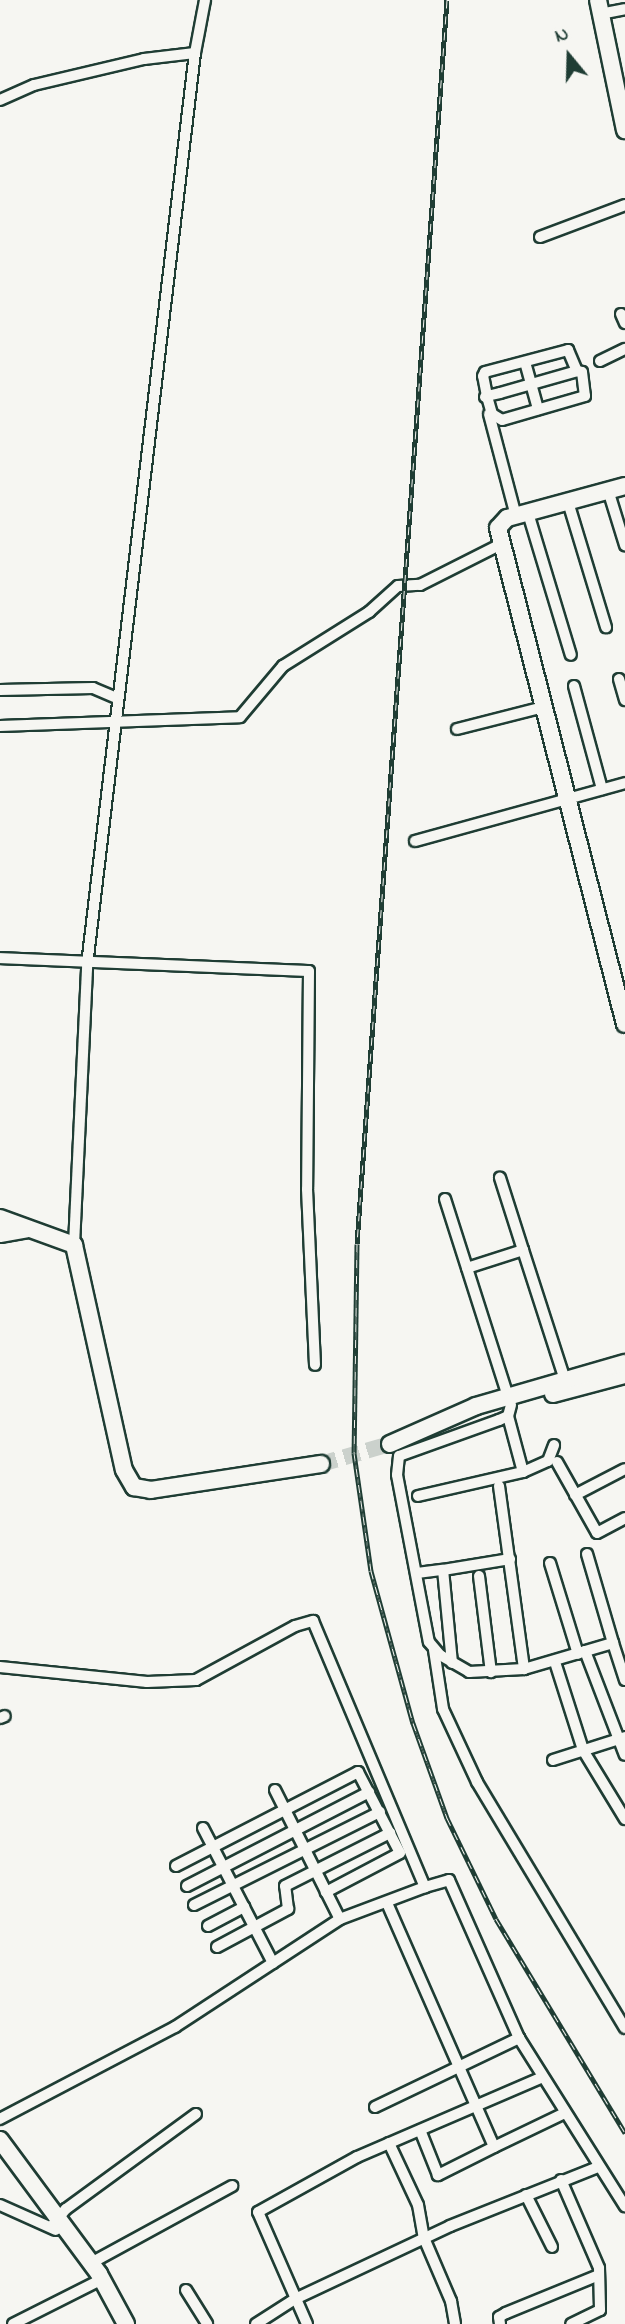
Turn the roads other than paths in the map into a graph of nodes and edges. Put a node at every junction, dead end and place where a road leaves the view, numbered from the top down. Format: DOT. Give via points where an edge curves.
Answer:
graph roads {
  1 [pos="205,0"];
  2 [pos="599,7"];
  3 [pos="625,9"];
  4 [pos="195,53"];
  5 [pos="0,100"];
  6 [pos="625,130"];
  7 [pos="625,205"];
  8 [pos="540,237"];
  9 [pos="625,349"];
  10 [pos="526,362"];
  11 [pos="600,362"];
  12 [pos="577,371"];
  13 [pos="478,374"];
  14 [pos="531,384"];
  15 [pos="486,397"];
  16 [pos="538,408"];
  17 [pos="625,486"];
  18 [pos="608,491"];
  19 [pos="568,502"];
  20 [pos="522,515"];
  21 [pos="501,544"];
  22 [pos="625,545"];
  23 [pos="606,627"];
  24 [pos="571,655"];
  25 [pos="619,680"];
  26 [pos="574,686"];
  27 [pos="0,690"];
  28 [pos="117,698"];
  29 [pos="625,700"];
  30 [pos="543,707"];
  31 [pos="114,722"];
  32 [pos="0,726"];
  33 [pos="457,729"];
  34 [pos="625,783"];
  35 [pos="602,789"];
  36 [pos="568,798"];
  37 [pos="415,841"];
  38 [pos="0,958"];
  39 [pos="87,965"];
  40 [pos="625,1024"];
  41 [pos="500,1178"];
  42 [pos="445,1199"];
  43 [pos="0,1218"];
  44 [pos="27,1229"];
  45 [pos="0,1234"];
  46 [pos="74,1245"];
  47 [pos="523,1250"];
  48 [pos="467,1268"];
  49 [pos="625,1363"];
  50 [pos="315,1365"];
  51 [pos="625,1375"];
  52 [pos="565,1380"];
  53 [pos="509,1406"];
  54 [pos="390,1444"];
  55 [pos="554,1445"];
  56 [pos="557,1462"];
  57 [pos="321,1464"];
  58 [pos="625,1469"];
  59 [pos="523,1472"];
  60 [pos="499,1486"];
  61 [pos="575,1495"];
  62 [pos="418,1496"];
  63 [pos="625,1518"];
  64 [pos="587,1553"];
  65 [pos="509,1559"];
  66 [pos="550,1563"];
  67 [pos="443,1570"];
  68 [pos="417,1573"];
  69 [pos="479,1576"];
  70 [pos="613,1643"];
  71 [pos="434,1650"];
  72 [pos="582,1653"];
  73 [pos="555,1662"];
  74 [pos="452,1664"];
  75 [pos="0,1667"];
  76 [pos="524,1669"];
  77 [pos="491,1672"];
  78 [pos="625,1681"];
  79 [pos="620,1739"];
  80 [pos="583,1750"];
  81 [pos="625,1755"];
  82 [pos="552,1760"];
  83 [pos="275,1790"];
  84 [pos="369,1792"];
  85 [pos="285,1810"];
  86 [pos="380,1812"];
  87 [pos="625,1819"];
  88 [pos="203,1828"];
  89 [pos="295,1830"];
  90 [pos="390,1833"];
  91 [pos="213,1847"];
  92 [pos="305,1849"];
  93 [pos="176,1867"];
  94 [pos="223,1867"];
  95 [pos="316,1871"];
  96 [pos="233,1885"];
  97 [pos="187,1886"];
  98 [pos="425,1887"];
  99 [pos="326,1892"];
  100 [pos="387,1903"];
  101 [pos="194,1905"];
  102 [pos="244,1907"];
  103 [pos="340,1919"];
  104 [pos="208,1926"];
  105 [pos="255,1927"];
  106 [pos="217,1947"];
  107 [pos="274,1963"];
  108 [pos="625,2028"];
  109 [pos="519,2038"];
  110 [pos="458,2067"];
  111 [pos="543,2077"];
  112 [pos="475,2106"];
  113 [pos="374,2107"];
  114 [pos="565,2113"];
  115 [pos="196,2114"];
  116 [pos="0,2119"];
  117 [pos="420,2130"];
  118 [pos="0,2140"];
  119 [pos="389,2143"];
  120 [pos="494,2147"];
  121 [pos="598,2167"];
  122 [pos="561,2180"];
  123 [pos="232,2186"];
  124 [pos="526,2195"];
  125 [pos="0,2205"];
  126 [pos="625,2206"];
  127 [pos="54,2222"];
  128 [pos="424,2238"];
  129 [pos="552,2247"];
  130 [pos="87,2257"];
  131 [pos="599,2275"];
  132 [pos="102,2279"];
  133 [pos="186,2290"];
  134 [pos="295,2299"];
  135 [pos="36,2319"];
  136 [pos="13,2324"];
  137 [pos="126,2324"];
  138 [pos="207,2324"];
  139 [pos="256,2324"];
  140 [pos="307,2324"];
  141 [pos="455,2324"];
  142 [pos="500,2324"];
  143 [pos="571,2324"];
  1 -- 4 [label="street"];
  2 -- 3 [label="street"];
  2 -- 6 [label="street"];
  4 -- 5 [label="street" via="144,59 34,85"];
  4 -- 28 [label="street"];
  7 -- 8 [label="street"];
  9 -- 11 [label="street"];
  10 -- 12 [label="street" via="568,350"];
  10 -- 14 [label="street"];
  10 -- 15 [label="street" via="485,372"];
  12 -- 14 [label="street"];
  12 -- 16 [label="street" via="585,380 586,396"];
  13 -- 15 [label="street"];
  14 -- 15 [label="street"];
  14 -- 16 [label="street"];
  15 -- 16 [label="street" via="496,420"];
  15 -- 20 [label="street"];
  17 -- 18 [label="street"];
  18 -- 19 [label="street"];
  18 -- 22 [label="street"];
  19 -- 20 [label="street"];
  19 -- 23 [label="street"];
  20 -- 21 [label="street" via="499,523"];
  20 -- 24 [label="street"];
  21 -- 30 [label="street"];
  21 -- 31 [label="street" via="420,585 398,586 369,612 283,666 240,717"];
  25 -- 29 [label="street"];
  26 -- 35 [label="street"];
  27 -- 28 [label="street" via="93,688"];
  28 -- 31 [label="street"];
  30 -- 33 [label="street"];
  30 -- 36 [label="street"];
  31 -- 32 [label="street"];
  31 -- 39 [label="street"];
  34 -- 35 [label="street"];
  35 -- 36 [label="street"];
  36 -- 37 [label="street"];
  36 -- 40 [label="street"];
  38 -- 39 [label="street"];
  39 -- 46 [label="street"];
  39 -- 50 [label="street" via="309,971 307,1189"];
  41 -- 47 [label="street"];
  42 -- 48 [label="street"];
  43 -- 44 [label="street"];
  44 -- 45 [label="street"];
  44 -- 46 [label="street"];
  46 -- 57 [label="street" via="124,1470 134,1487 151,1490"];
  47 -- 48 [label="street"];
  47 -- 52 [label="street"];
  48 -- 53 [label="street"];
  49 -- 52 [label="street"];
  51 -- 53 [label="street"];
  52 -- 53 [label="street"];
  53 -- 54 [label="street" via="477,1416 464,1414"];
  53 -- 59 [label="street"];
  53 -- 68 [label="street" via="399,1456 397,1475"];
  55 -- 59 [label="street" via="548,1461"];
  56 -- 61 [label="street"];
  58 -- 61 [label="street"];
  59 -- 62 [label="street"];
  60 -- 65 [label="street"];
  61 -- 63 [label="street" via="597,1533"];
  64 -- 70 [label="street"];
  65 -- 67 [label="street"];
  65 -- 76 [label="street"];
  66 -- 72 [label="street"];
  67 -- 68 [label="street"];
  67 -- 74 [label="street"];
  68 -- 71 [label="street"];
  69 -- 77 [label="street"];
  70 -- 72 [label="street"];
  70 -- 78 [label="street"];
  71 -- 74 [label="street"];
  71 -- 108 [label="street" via="443,1709 477,1782"];
  72 -- 73 [label="street"];
  72 -- 79 [label="street"];
  73 -- 76 [label="street"];
  73 -- 80 [label="street"];
  74 -- 77 [label="street" via="469,1672"];
  75 -- 98 [label="street" via="147,1682 196,1680 295,1626 313,1621"];
  76 -- 77 [label="street"];
  79 -- 80 [label="street"];
  79 -- 81 [label="street"];
  80 -- 82 [label="street"];
  80 -- 87 [label="street"];
  83 -- 85 [label="street"];
  84 -- 85 [label="street" via="358,1772"];
  84 -- 86 [label="street"];
  84 -- 89 [label="street"];
  85 -- 89 [label="street"];
  85 -- 91 [label="street"];
  86 -- 90 [label="street"];
  86 -- 92 [label="street"];
  88 -- 91 [label="street"];
  89 -- 92 [label="street"];
  89 -- 94 [label="street"];
  90 -- 95 [label="street"];
  90 -- 99 [label="street" via="400,1853"];
  91 -- 93 [label="street"];
  91 -- 94 [label="street"];
  92 -- 95 [label="street"];
  92 -- 96 [label="street"];
  94 -- 96 [label="street"];
  94 -- 97 [label="street"];
  95 -- 99 [label="street"];
  95 -- 105 [label="street" via="285,1886 288,1909"];
  96 -- 101 [label="street"];
  96 -- 102 [label="street"];
  98 -- 100 [label="street"];
  98 -- 109 [label="street" via="449,1880"];
  99 -- 103 [label="street"];
  100 -- 103 [label="street"];
  100 -- 110 [label="street"];
  102 -- 104 [label="street"];
  102 -- 105 [label="street"];
  103 -- 107 [label="street"];
  105 -- 106 [label="street"];
  105 -- 107 [label="street"];
  107 -- 116 [label="street" via="175,2027"];
  109 -- 110 [label="street"];
  109 -- 111 [label="street"];
  110 -- 112 [label="street"];
  110 -- 113 [label="street"];
  111 -- 112 [label="street"];
  111 -- 114 [label="street"];
  112 -- 117 [label="street"];
  112 -- 120 [label="street"];
  114 -- 120 [label="street"];
  114 -- 121 [label="street"];
  115 -- 127 [label="street"];
  117 -- 119 [label="street"];
  117 -- 120 [label="street" via="438,2175"];
  118 -- 127 [label="street"];
  119 -- 128 [label="street" via="418,2206"];
  119 -- 134 [label="street" via="258,2212"];
  121 -- 122 [label="street"];
  121 -- 126 [label="street"];
  122 -- 124 [label="street"];
  122 -- 131 [label="street"];
  123 -- 130 [label="street"];
  124 -- 128 [label="street"];
  124 -- 129 [label="street"];
  125 -- 127 [label="street"];
  127 -- 130 [label="street"];
  128 -- 134 [label="street"];
  128 -- 141 [label="street" via="451,2301"];
  130 -- 132 [label="street"];
  131 -- 142 [label="street" via="506,2313 499,2317"];
  131 -- 143 [label="street" via="600,2310"];
  132 -- 135 [label="street"];
  132 -- 137 [label="street"];
  133 -- 138 [label="street"];
  134 -- 139 [label="street"];
  134 -- 140 [label="street"];
  135 -- 136 [label="street"];
}
